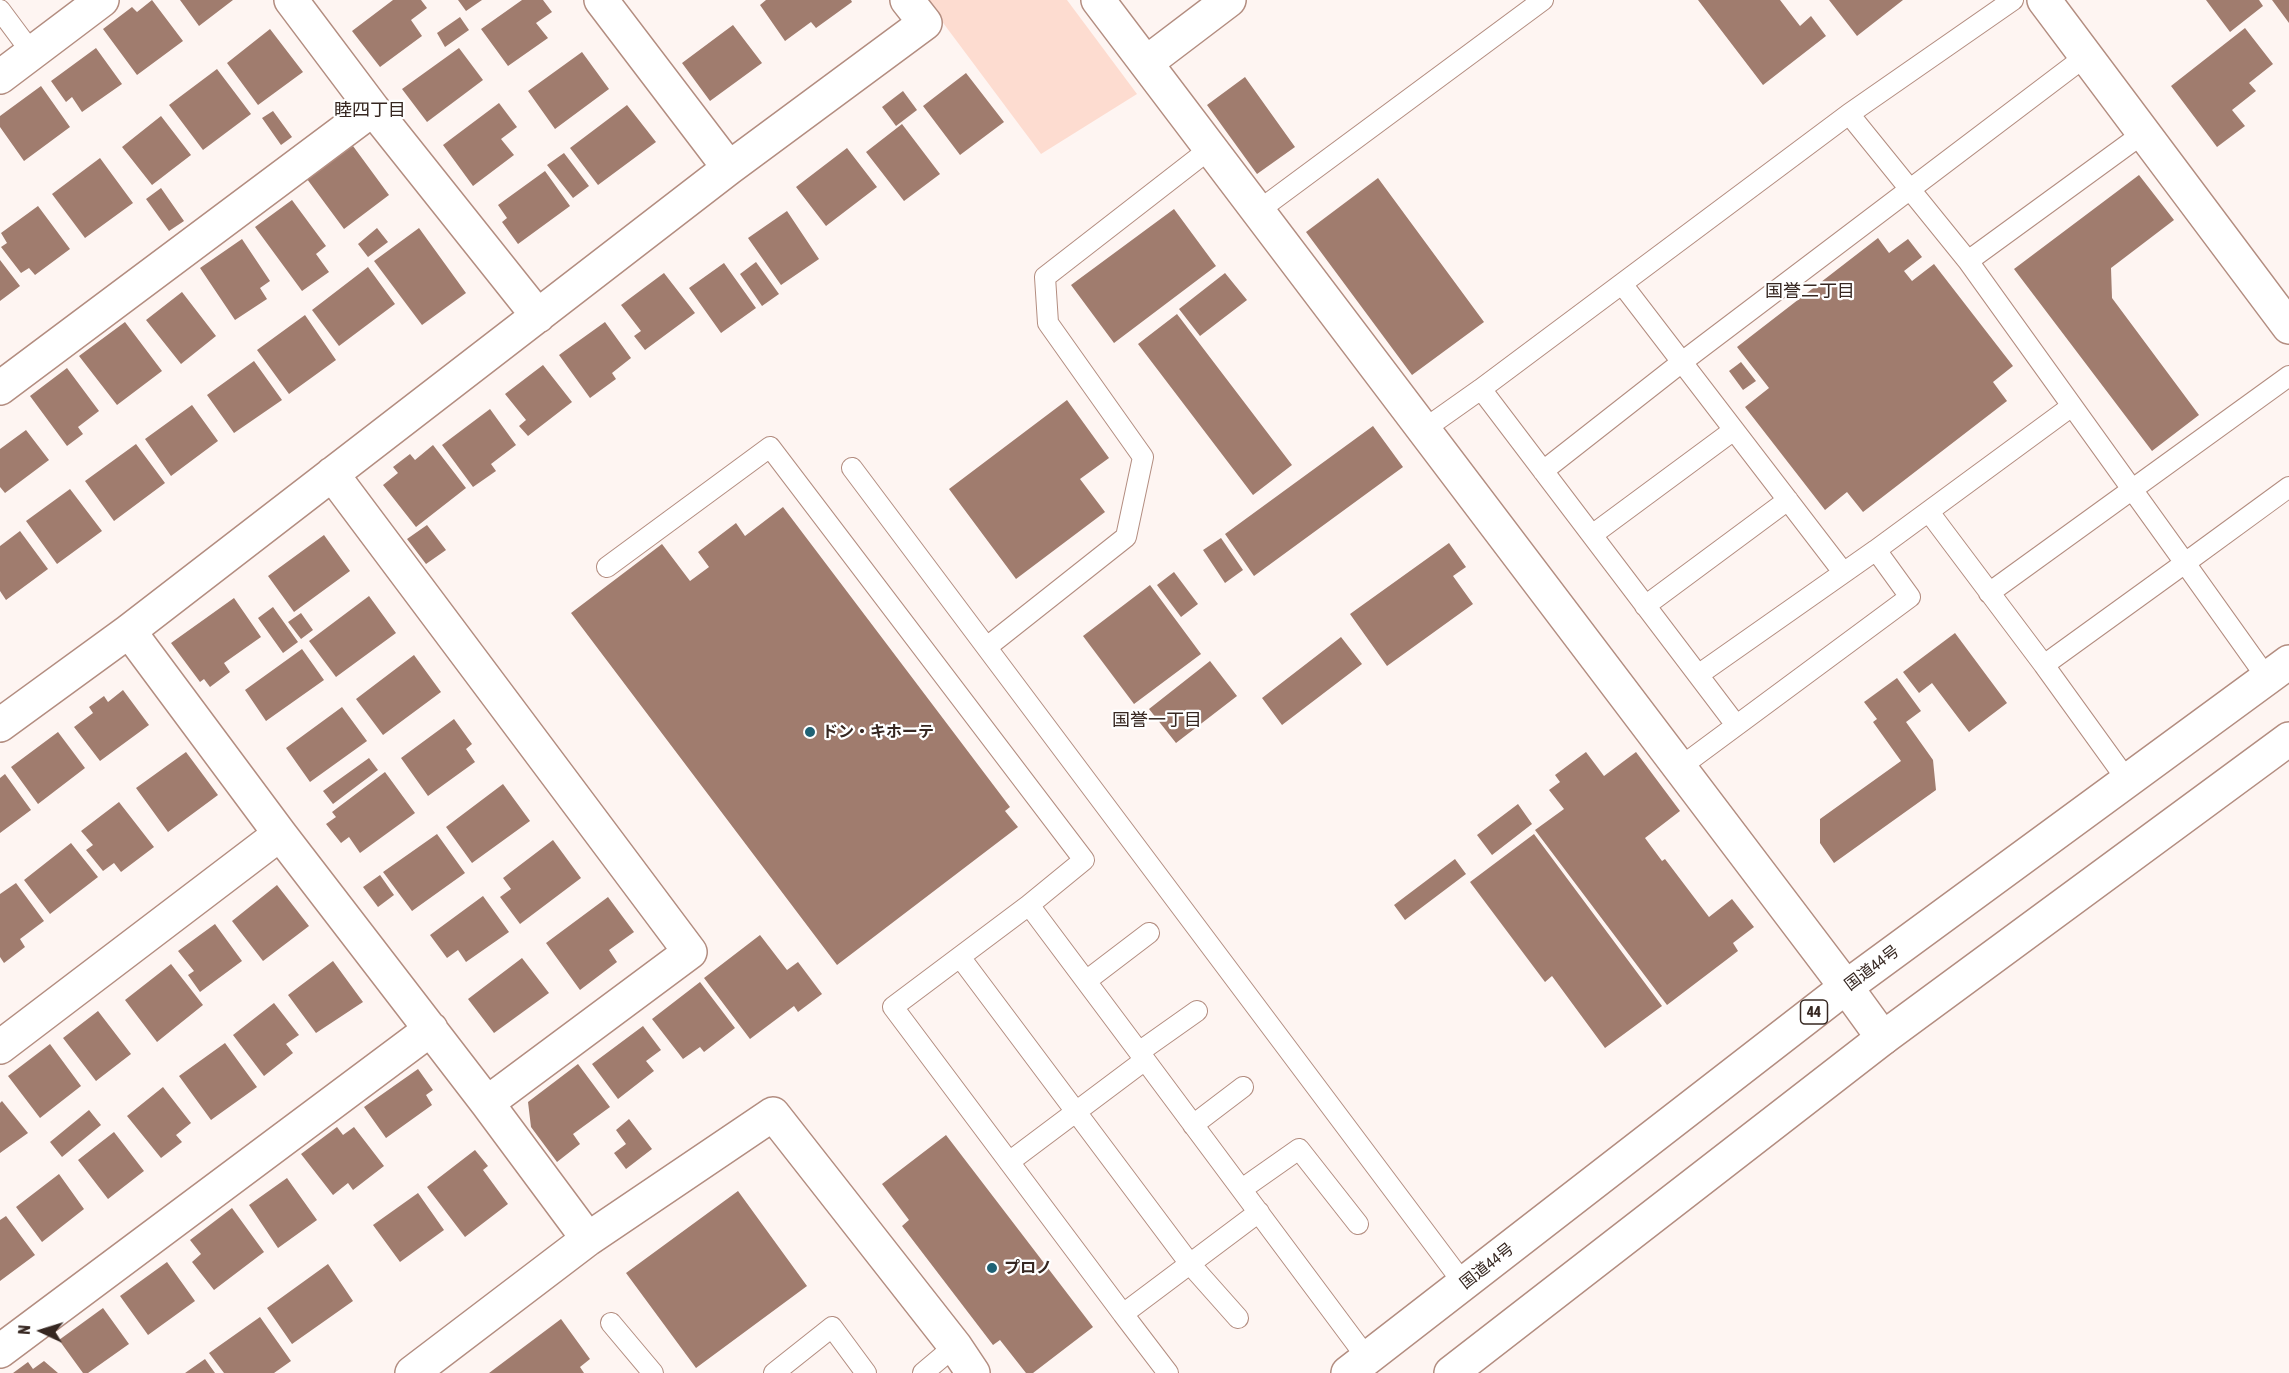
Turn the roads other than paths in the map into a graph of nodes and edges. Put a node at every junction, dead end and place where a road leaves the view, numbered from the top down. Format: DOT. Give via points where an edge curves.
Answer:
graph roads {
  1 [pos="102,0"];
  2 [pos="291,0"];
  3 [pos="601,0"];
  4 [pos="907,0"];
  5 [pos="1098,0"];
  6 [pos="1229,0"];
  7 [pos="1543,0"];
  8 [pos="2013,0"];
  9 [pos="2044,0"];
  10 [pos="0,10"];
  11 [pos="32,53"];
  12 [pos="2086,56"];
  13 [pos="1146,63"];
  14 [pos="0,77"];
  15 [pos="373,109"];
  16 [pos="1849,114"];
  17 [pos="2145,132"];
  18 [pos="1211,148"];
  19 [pos="729,168"];
  20 [pos="1910,190"];
  21 [pos="1258,211"];
  22 [pos="1968,261"];
  23 [pos="1622,284"];
  24 [pos="538,316"];
  25 [pos="2289,327"];
  26 [pos="1682,362"];
  27 [pos="2289,376"];
  28 [pos="0,388"];
  29 [pos="1481,389"];
  30 [pos="2072,406"];
  31 [pos="1423,430"];
  32 [pos="1734,430"];
  33 [pos="852,468"];
  34 [pos="1543,471"];
  35 [pos="332,474"];
  36 [pos="2289,487"];
  37 [pos="2132,489"];
  38 [pos="1788,500"];
  39 [pos="1929,512"];
  40 [pos="1592,535"];
  41 [pos="1876,550"];
  42 [pos="2185,563"];
  43 [pos="608,567"];
  44 [pos="1843,572"];
  45 [pos="1989,593"];
  46 [pos="1645,606"];
  47 [pos="129,631"];
  48 [pos="987,647"];
  49 [pos="2044,665"];
  50 [pos="2278,670"];
  51 [pos="1698,675"];
  52 [pos="0,724"];
  53 [pos="1736,725"];
  54 [pos="2289,739"];
  55 [pos="1679,768"];
  56 [pos="2127,780"];
  57 [pos="280,834"];
  58 [pos="1029,905"];
  59 [pos="1149,933"];
  60 [pos="960,957"];
  61 [pos="1086,981"];
  62 [pos="1846,987"];
  63 [pos="1197,1011"];
  64 [pos="431,1029"];
  65 [pos="1882,1038"];
  66 [pos="0,1047"];
  67 [pos="1142,1056"];
  68 [pos="1243,1087"];
  69 [pos="488,1103"];
  70 [pos="1076,1112"];
  71 [pos="1193,1125"];
  72 [pos="1010,1162"];
  73 [pos="1242,1189"];
  74 [pos="1259,1212"];
  75 [pos="1358,1224"];
  76 [pos="588,1239"];
  77 [pos="1190,1264"];
  78 [pos="1464,1284"];
  79 [pos="1123,1314"];
  80 [pos="1238,1318"];
  81 [pos="611,1323"];
  82 [pos="955,1346"];
  83 [pos="0,1351"];
  84 [pos="1358,1366"];
  85 [pos="412,1373"];
  86 [pos="653,1373"];
  87 [pos="774,1373"];
  88 [pos="866,1373"];
  89 [pos="923,1373"];
  90 [pos="973,1373"];
  91 [pos="1168,1373"];
  92 [pos="1451,1373"];
  1 -- 11 [label="main road"];
  2 -- 15 [label="main road"];
  3 -- 19 [label="main road"];
  4 -- 19 [label="main road" via="925,23"];
  5 -- 13 [label="main road"];
  6 -- 13 [label="main road"];
  7 -- 21 [label="lane"];
  8 -- 16 [label="lane"];
  9 -- 12 [label="main road"];
  10 -- 11 [label="lane"];
  11 -- 14 [label="main road"];
  12 -- 17 [label="main road"];
  12 -- 20 [label="lane"];
  13 -- 18 [label="main road"];
  15 -- 24 [label="main road"];
  15 -- 28 [label="main road"];
  16 -- 20 [label="lane"];
  16 -- 23 [label="lane"];
  17 -- 22 [label="lane"];
  17 -- 25 [label="main road"];
  18 -- 21 [label="main road"];
  18 -- 48 [label="lane" via="1045,277 1048,323 1143,457 1126,537"];
  19 -- 24 [label="main road"];
  20 -- 22 [label="lane"];
  20 -- 26 [label="lane"];
  21 -- 31 [label="main road"];
  22 -- 30 [label="lane"];
  23 -- 26 [label="lane"];
  23 -- 29 [label="lane"];
  24 -- 35 [label="main road"];
  26 -- 32 [label="lane"];
  26 -- 34 [label="lane"];
  27 -- 37 [label="lane"];
  29 -- 31 [label="lane"];
  29 -- 34 [label="lane"];
  30 -- 37 [label="lane"];
  30 -- 39 [label="lane"];
  31 -- 55 [label="main road"];
  32 -- 38 [label="lane"];
  32 -- 40 [label="lane"];
  33 -- 48 [label="lane"];
  34 -- 40 [label="lane"];
  35 -- 47 [label="main road"];
  35 -- 69 [label="main road" via="690,952"];
  36 -- 42 [label="lane"];
  37 -- 42 [label="lane"];
  37 -- 45 [label="lane"];
  38 -- 44 [label="lane"];
  38 -- 46 [label="lane"];
  39 -- 41 [label="lane"];
  39 -- 45 [label="lane"];
  40 -- 46 [label="lane"];
  41 -- 44 [label="lane"];
  41 -- 53 [label="lane" via="1910,597"];
  42 -- 49 [label="lane"];
  42 -- 50 [label="lane"];
  43 -- 58 [label="lane" via="770,447 1084,860"];
  44 -- 51 [label="lane"];
  45 -- 49 [label="lane"];
  46 -- 51 [label="lane"];
  47 -- 52 [label="main road"];
  47 -- 57 [label="main road"];
  48 -- 78 [label="lane"];
  49 -- 56 [label="lane"];
  50 -- 56 [label="main road, 国道44号 / 44"];
  51 -- 53 [label="lane"];
  53 -- 55 [label="lane"];
  54 -- 65 [label="main road"];
  55 -- 62 [label="main road"];
  56 -- 62 [label="main road, 国道44号 / 44"];
  57 -- 64 [label="main road"];
  57 -- 66 [label="main road"];
  58 -- 60 [label="lane"];
  58 -- 61 [label="lane"];
  59 -- 61 [label="lane"];
  60 -- 70 [label="lane"];
  60 -- 72 [label="lane" via="893,1007"];
  61 -- 67 [label="lane"];
  62 -- 65 [label="main road"];
  62 -- 78 [label="main road, 国道44号 / 44"];
  63 -- 67 [label="lane"];
  64 -- 69 [label="main road"];
  64 -- 83 [label="main road"];
  65 -- 92 [label="main road"];
  67 -- 70 [label="lane"];
  67 -- 71 [label="lane"];
  68 -- 71 [label="lane"];
  69 -- 76 [label="main road"];
  70 -- 72 [label="lane"];
  70 -- 77 [label="lane"];
  71 -- 73 [label="lane"];
  72 -- 79 [label="lane"];
  73 -- 74 [label="lane"];
  73 -- 75 [label="lane" via="1299,1149"];
  74 -- 77 [label="lane"];
  74 -- 84 [label="lane"];
  76 -- 82 [label="main road" via="772,1114"];
  76 -- 85 [label="main road"];
  77 -- 79 [label="lane"];
  77 -- 80 [label="lane"];
  78 -- 84 [label="main road, 国道44号 / 44"];
  79 -- 91 [label="lane"];
  81 -- 86 [label="lane"];
  82 -- 89 [label="lane"];
  82 -- 90 [label="main road"];
  87 -- 88 [label="lane" via="832,1328"];
}
